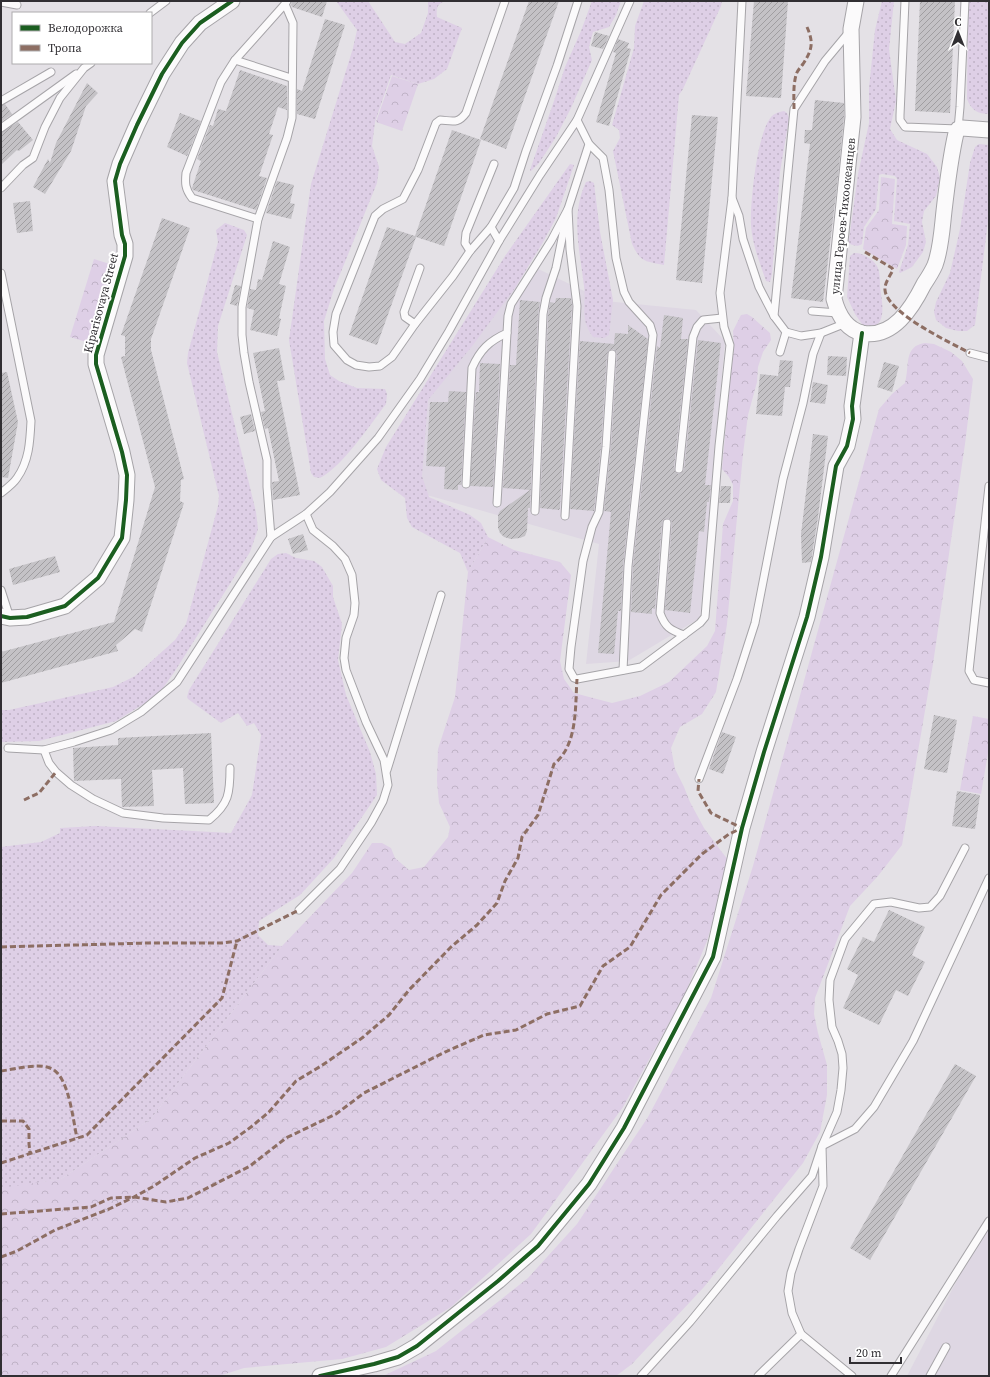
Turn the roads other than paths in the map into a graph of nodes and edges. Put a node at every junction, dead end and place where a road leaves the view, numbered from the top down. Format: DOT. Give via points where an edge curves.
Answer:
graph roads {
  1 [pos="166,1"];
  2 [pos="232,1"];
  3 [pos="505,1"];
  4 [pos="578,1"];
  5 [pos="630,1"];
  6 [pos="742,1"];
  7 [pos="856,1"];
  8 [pos="905,1"];
  9 [pos="965,1"];
  10 [pos="1,2"];
  11 [pos="286,3"];
  12 [pos="17,5"];
  13 [pos="151,12"];
  14 [pos="851,29"];
  15 [pos="235,60"];
  16 [pos="90,64"];
  17 [pos="84,68"];
  18 [pos="51,72"];
  19 [pos="292,78"];
  20 [pos="1,101"];
  21 [pos="577,120"];
  22 [pos="2,127"];
  23 [pos="958,129"];
  24 [pos="989,130"];
  25 [pos="589,144"];
  26 [pos="494,164"];
  27 [pos="1,188"];
  28 [pos="732,198"];
  29 [pos="568,209"];
  30 [pos="258,219"];
  31 [pos="491,227"];
  32 [pos="499,241"];
  33 [pos="470,251"];
  34 [pos="420,268"];
  35 [pos="1,272"];
  36 [pos="812,311"];
  37 [pos="774,316"];
  38 [pos="722,318"];
  39 [pos="842,318"];
  40 [pos="415,324"];
  41 [pos="786,332"];
  42 [pos="507,333"];
  43 [pos="821,333"];
  44 [pos="862,333"];
  45 [pos="780,352"];
  46 [pos="970,353"];
  47 [pos="612,354"];
  48 [pos="989,358"];
  49 [pos="679,470"];
  50 [pos="466,484"];
  51 [pos="989,486"];
  52 [pos="1,493"];
  53 [pos="497,503"];
  54 [pos="535,511"];
  55 [pos="306,514"];
  56 [pos="565,516"];
  57 [pos="667,523"];
  58 [pos="272,537"];
  59 [pos="986,537"];
  60 [pos="1,590"];
  61 [pos="441,595"];
  62 [pos="5,617"];
  63 [pos="684,635"];
  64 [pos="623,670"];
  65 [pos="989,683"];
  66 [pos="8,748"];
  67 [pos="44,750"];
  68 [pos="230,768"];
  69 [pos="386,772"];
  70 [pos="699,779"];
  71 [pos="964,848"];
  72 [pos="989,878"];
  73 [pos="299,910"];
  74 [pos="822,1146"];
  75 [pos="989,1221"];
  76 [pos="801,1334"];
  77 [pos="946,1347"];
  78 [pos="320,1376"];
  79 [pos="641,1376"];
  80 [pos="758,1376"];
  81 [pos="852,1376"];
  82 [pos="891,1376"];
  83 [pos="930,1376"];
  1 -- 13 [label="lane"];
  2 -- 62 [label="street, Kiparisovaya Street" via="200,23 182,43 162,74 137,125 115,181 125,256 96,355 96,364 127,475 122,538 98,578 65,606 27,616"];
  3 -- 40 [label="lane" via="466,113 455,122 440,120 436,123 418,170 403,199 374,216 336,314 334,345 347,360 356,365 380,366 392,357"];
  4 -- 31 [label="lane" via="514,188"];
  5 -- 21 [label="lane"];
  6 -- 28 [label="lane"];
  7 -- 14 [label="street, улица Героев-Тихоокеанцев"];
  8 -- 23 [label="lane" via="900,120 905,127"];
  9 -- 23 [label="lane"];
  10 -- 12 [label="lane"];
  11 -- 15 [label="lane"];
  11 -- 19 [label="lane" via="293,23"];
  14 -- 37 [label="lane" via="825,61 794,109"];
  14 -- 39 [label="street, улица Героев-Тихоокеанцев" via="853,117 834,299"];
  15 -- 19 [label="lane"];
  15 -- 30 [label="lane" via="221,82 186,173 185,187 192,198"];
  16 -- 17 [label="lane"];
  17 -- 22 [label="lane"];
  17 -- 27 [label="lane" via="60,98 33,158"];
  18 -- 20 [label="lane"];
  19 -- 30 [label="lane" via="292,118"];
  21 -- 25 [label="lane"];
  21 -- 32 [label="lane"];
  23 -- 24 [label="street"];
  23 -- 44 [label="street" via="949,166 935,265 918,297 904,316 893,326 882,331"];
  25 -- 29 [label="lane"];
  25 -- 64 [label="lane" via="603,158 616,258 624,292 629,302 650,325 653,335 628,566"];
  26 -- 33 [label="lane" via="466,233 466,243"];
  28 -- 37 [label="lane" via="759,287"];
  28 -- 38 [label="lane" via="721,286"];
  29 -- 42 [label="lane" via="511,304"];
  29 -- 54 [label="lane" via="543,314"];
  29 -- 56 [label="lane" via="577,306"];
  30 -- 58 [label="lane" via="242,307 242,335 249,382 267,460"];
  31 -- 32 [label="lane"];
  31 -- 33 [label="lane"];
  32 -- 55 [label="lane" via="420,379 378,438 330,492"];
  33 -- 40 [label="lane"];
  34 -- 40 [label="lane" via="404,312 405,317"];
  35 -- 52 [label="lane" via="31,422 27,458 16,479"];
  36 -- 39 [label="lane"];
  37 -- 41 [label="lane"];
  38 -- 49 [label="lane" via="703,320 692,337"];
  38 -- 63 [label="lane" via="730,345 705,617"];
  39 -- 43 [label="lane"];
  39 -- 44 [label="street"];
  41 -- 43 [label="lane" via="801,336"];
  41 -- 45 [label="lane"];
  42 -- 50 [label="lane" via="481,351 472,368"];
  42 -- 53 [label="lane"];
  43 -- 70 [label="lane" via="813,354 799,422 783,478 755,623"];
  44 -- 78 [label="street" via="852,406 853,419 847,446 836,466 821,557 807,616 742,828 713,957 624,1128 589,1184 538,1246 417,1346 386,1360"];
  46 -- 48 [label="lane"];
  47 -- 64 [label="lane" via="600,512 592,527 584,561 569,669 577,679"];
  51 -- 59 [label="lane"];
  55 -- 58 [label="lane"];
  55 -- 69 [label="lane" via="313,530 345,559 352,574 355,603 354,615 346,638 346,670 384,760"];
  57 -- 63 [label="lane" via="660,613 664,624"];
  58 -- 67 [label="lane" via="177,682 141,712 111,730"];
  59 -- 65 [label="lane" via="969,671 974,680"];
  60 -- 62 [label="lane"];
  61 -- 69 [label="lane"];
  63 -- 64 [label="lane" via="641,667"];
  66 -- 67 [label="lane"];
  67 -- 68 [label="lane" via="56,772 88,797 123,813 163,818 209,820 220,811 226,799"];
  69 -- 73 [label="lane" via="388,785 384,801 371,823 340,869"];
  71 -- 74 [label="lane" via="940,896 930,907 918,908 891,902 874,904 845,939 830,980 829,1000 832,1027 842,1054 843,1076 837,1112"];
  72 -- 74 [label="lane" via="913,1041 874,1108 855,1129"];
  74 -- 76 [label="lane" via="823,1186 799,1249 788,1291 792,1313"];
  74 -- 79 [label="lane" via="812,1176 690,1322"];
  75 -- 82 [label="lane"];
  76 -- 80 [label="lane"];
  76 -- 81 [label="lane"];
  77 -- 83 [label="lane"];
}
